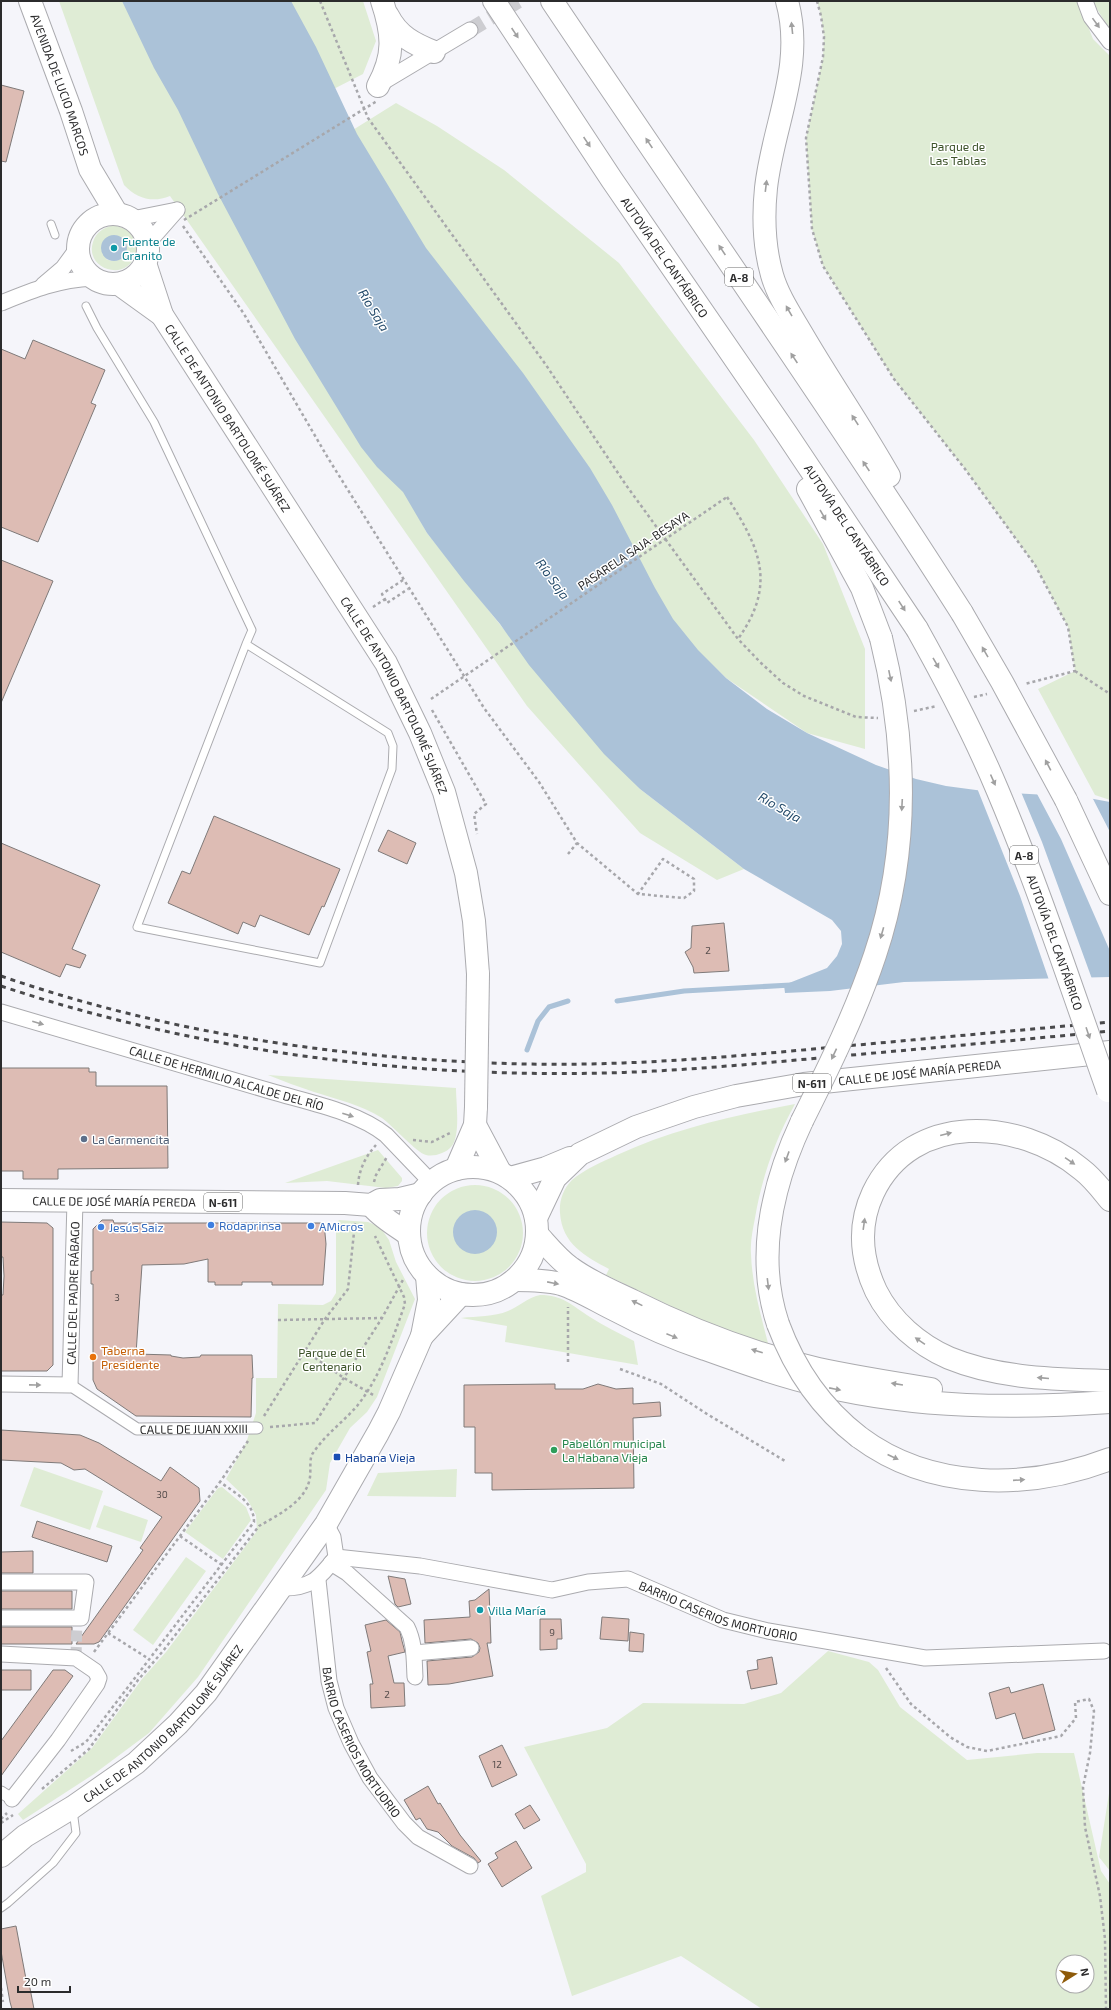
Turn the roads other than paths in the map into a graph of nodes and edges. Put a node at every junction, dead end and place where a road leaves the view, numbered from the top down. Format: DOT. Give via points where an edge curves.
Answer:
graph roads {
  1 [pos="30,1"];
  2 [pos="494,1"];
  3 [pos="552,1"];
  4 [pos="786,1"];
  5 [pos="1085,1"];
  6 [pos="384,7"];
  7 [pos="470,30"];
  8 [pos="1110,42"];
  9 [pos="434,52"];
  10 [pos="375,93"];
  11 [pos="90,168"];
  12 [pos="612,180"];
  13 [pos="125,217"];
  14 [pos="90,223"];
  15 [pos="51,224"];
  16 [pos="55,235"];
  17 [pos="79,246"];
  18 [pos="146,253"];
  19 [pos="93,278"];
  20 [pos="119,284"];
  21 [pos="41,286"];
  22 [pos="1,303"];
  23 [pos="86,306"];
  24 [pos="162,315"];
  25 [pos="962,613"];
  26 [pos="246,644"];
  27 [pos="1066,800"];
  28 [pos="1110,885"];
  29 [pos="1110,894"];
  30 [pos="1,1012"];
  31 [pos="1110,1052"];
  32 [pos="1109,1094"];
  33 [pos="476,1116"];
  34 [pos="580,1154"];
  35 [pos="456,1169"];
  36 [pos="505,1175"];
  37 [pos="426,1188"];
  38 [pos="1,1200"];
  39 [pos="1110,1200"];
  40 [pos="76,1201"];
  41 [pos="371,1205"];
  42 [pos="536,1226"];
  43 [pos="409,1235"];
  44 [pos="427,1276"];
  45 [pos="515,1280"];
  46 [pos="461,1294"];
  47 [pos="422,1336"];
  48 [pos="1110,1381"];
  49 [pos="1,1384"];
  50 [pos="70,1385"];
  51 [pos="1110,1388"];
  52 [pos="1110,1402"];
  53 [pos="257,1428"];
  54 [pos="1110,1459"];
  55 [pos="326,1524"];
  56 [pos="334,1560"];
  57 [pos="318,1580"];
  58 [pos="1,1582"];
  59 [pos="278,1588"];
  60 [pos="1,1618"];
  61 [pos="471,1648"];
  62 [pos="1104,1651"];
  63 [pos="414,1653"];
  64 [pos="1,1654"];
  65 [pos="415,1677"];
  66 [pos="9,1804"];
  67 [pos="73,1807"];
  68 [pos="24,1836"];
  69 [pos="1,1842"];
  70 [pos="1,1856"];
  71 [pos="470,1866"];
  72 [pos="1,1908"];
  1 -- 11 [label="main road, AVENIDA DE LUCIO MARCOS"];
  2 -- 12 [label="main road, AUTOVÍA DEL CANTÁBRICO / A-8, one-way"];
  25 -- 3 [label="main road, A-8, one-way"];
  25 -- 4 [label="main road, one-way" via="895,487 780,297 772,276 767,255 765,206 770,159 793,55 792,27"];
  5 -- 8 [label="street, one-way" via="1091,17"];
  6 -- 9 [label="main road" via="393,26 405,38"];
  6 -- 10 [label="main road" via="391,50 387,68"];
  7 -- 9 [label="street"];
  9 -- 10 [label="street"];
  11 -- 13 [label="main road, AVENIDA DE LUCIO MARCOS"];
  11 -- 14 [label="main road, AVENIDA DE LUCIO MARCOS"];
  12 -- 32 [label="main road, AUTOVÍA DEL CANTÁBRICO / A-8, one-way, bridge" via="917,629 960,710 1000,795 1044,908"];
  12 -- 54 [label="main road, one-way, bridge" via="808,490 859,582 881,638 895,698 902,769 901,826 884,926 864,987 793,1141 781,1173 768,1228 769,1289 787,1349 809,1386 833,1415 879,1450 909,1464 961,1479 986,1481 1037,1478"];
  13 -- 14 [label="main road" via="103,216"];
  13 -- 18 [label="main road" via="144,233"];
  13 -- 18 [label="street" via="181,215"];
  14 -- 17 [label="main road" via="80,237"];
  15 -- 16 [label="lane"];
  17 -- 19 [label="main road" via="82,264"];
  17 -- 21 [label="street" via="63,268"];
  18 -- 20 [label="main road" via="135,277"];
  18 -- 24 [label="main road, CALLE DE ANTONIO BARTOLOMÉ SUÁREZ"];
  19 -- 20 [label="main road"];
  19 -- 21 [label="street"];
  20 -- 24 [label="main road, CALLE DE ANTONIO BARTOLOMÉ SUÁREZ"];
  21 -- 22 [label="street"];
  23 -- 26 [label="lane" via="161,436 252,630"];
  24 -- 33 [label="main road, CALLE DE ANTONIO BARTOLOMÉ SUÁREZ, bridge" via="386,663 420,733 444,792 466,873 474,921 478,974"];
  27 -- 25 [label="main road, A-8, one-way, bridge"];
  26 -- 26 [label="lane" via="137,926 320,963 392,769 391,739 388,733"];
  27 -- 28 [label="main road"];
  27 -- 29 [label="main road, A-8"];
  30 -- 37 [label="street, CALLE DE HERMILIO ALCALDE DEL RÍO, one-way" via="354,1117 377,1128 398,1147"];
  31 -- 34 [label="main road, CALLE DE JOSÉ MARÍA PEREDA / N-611" via="846,1079 736,1096 654,1119"];
  33 -- 35 [label="main road, CALLE DE ANTONIO BARTOLOMÉ SUÁREZ"];
  33 -- 36 [label="main road, CALLE DE ANTONIO BARTOLOMÉ SUÁREZ"];
  34 -- 36 [label="main road, CALLE DE JOSÉ MARÍA PEREDA / N-611" via="540,1170"];
  34 -- 42 [label="main road, CALLE DE JOSÉ MARÍA PEREDA / N-611" via="555,1178"];
  35 -- 36 [label="main road, N-611" via="475,1166"];
  35 -- 37 [label="main road, N-611" via="443,1174"];
  36 -- 42 [label="main road" via="520,1187 528,1198"];
  37 -- 41 [label="main road, CALLE DE JOSÉ MARÍA PEREDA / N-611" via="400,1199 380,1200"];
  37 -- 43 [label="main road, N-611" via="410,1218"];
  38 -- 40 [label="main road, CALLE DE JOSÉ MARÍA PEREDA / N-611"];
  48 -- 39 [label="main road, one-way" via="994,1372 949,1357 929,1347 911,1335 880,1299 865,1262 863,1243 868,1204 890,1166 916,1145 953,1133 1000,1133 1022,1137 1047,1147 1081,1168"];
  40 -- 41 [label="main road, CALLE DE JOSÉ MARÍA PEREDA / N-611" via="345,1202"];
  40 -- 50 [label="street, CALLE DEL PADRE RÁBAGO"];
  41 -- 43 [label="main road" via="377,1213 391,1220"];
  42 -- 45 [label="main road, N-611" via="531,1259"];
  51 -- 42 [label="main road, one-way" via="1032,1395 986,1395 863,1378 816,1368 734,1344 644,1307 571,1268 556,1255"];
  43 -- 44 [label="main road, N-611" via="417,1261"];
  44 -- 46 [label="main road, N-611" via="443,1288"];
  44 -- 47 [label="main road, CALLE DE ANTONIO BARTOLOMÉ SUÁREZ" via="429,1300"];
  45 -- 46 [label="main road, N-611" via="490,1293"];
  45 -- 52 [label="main road, one-way" via="560,1284 652,1329 767,1371 823,1386 882,1398 938,1404 994,1407"];
  46 -- 47 [label="main road, CALLE DE ANTONIO BARTOLOMÉ SUÁREZ"];
  47 -- 55 [label="main road, CALLE DE ANTONIO BARTOLOMÉ SUÁREZ" via="389,1412"];
  49 -- 50 [label="street, one-way"];
  50 -- 53 [label="street, CALLE DE JUAN XXIII" via="137,1429"];
  55 -- 56 [label="street" via="333,1537"];
  55 -- 59 [label="main road, CALLE DE ANTONIO BARTOLOMÉ SUÁREZ"];
  56 -- 57 [label="street"];
  56 -- 62 [label="street, BARRIO CASERIOS MORTUORIO" via="420,1566 552,1590 588,1582 628,1579 723,1620 768,1631 925,1658"];
  56 -- 63 [label="street" via="407,1627"];
  57 -- 59 [label="street" via="296,1588"];
  57 -- 71 [label="street, BARRIO CASERIOS MORTUORIO" via="329,1681 336,1708 351,1743 370,1778 404,1823 418,1837"];
  58 -- 60 [label="street" via="86,1582 81,1618"];
  59 -- 67 [label="main road, CALLE DE ANTONIO BARTOLOMÉ SUÁREZ" via="210,1687 178,1724 136,1763"];
  61 -- 63 [label="street"];
  63 -- 65 [label="street"];
  64 -- 66 [label="street" via="76,1658 91,1668 99,1678 58,1740"];
  67 -- 68 [label="main road, CALLE DE ANTONIO BARTOLOMÉ SUÁREZ"];
  67 -- 72 [label="lane" via="76,1833 53,1863"];
  68 -- 69 [label="main road, CALLE DE ANTONIO BARTOLOMÉ SUÁREZ"];
  68 -- 70 [label="main road, CALLE DE ANTONIO BARTOLOMÉ SUÁREZ"];
}
